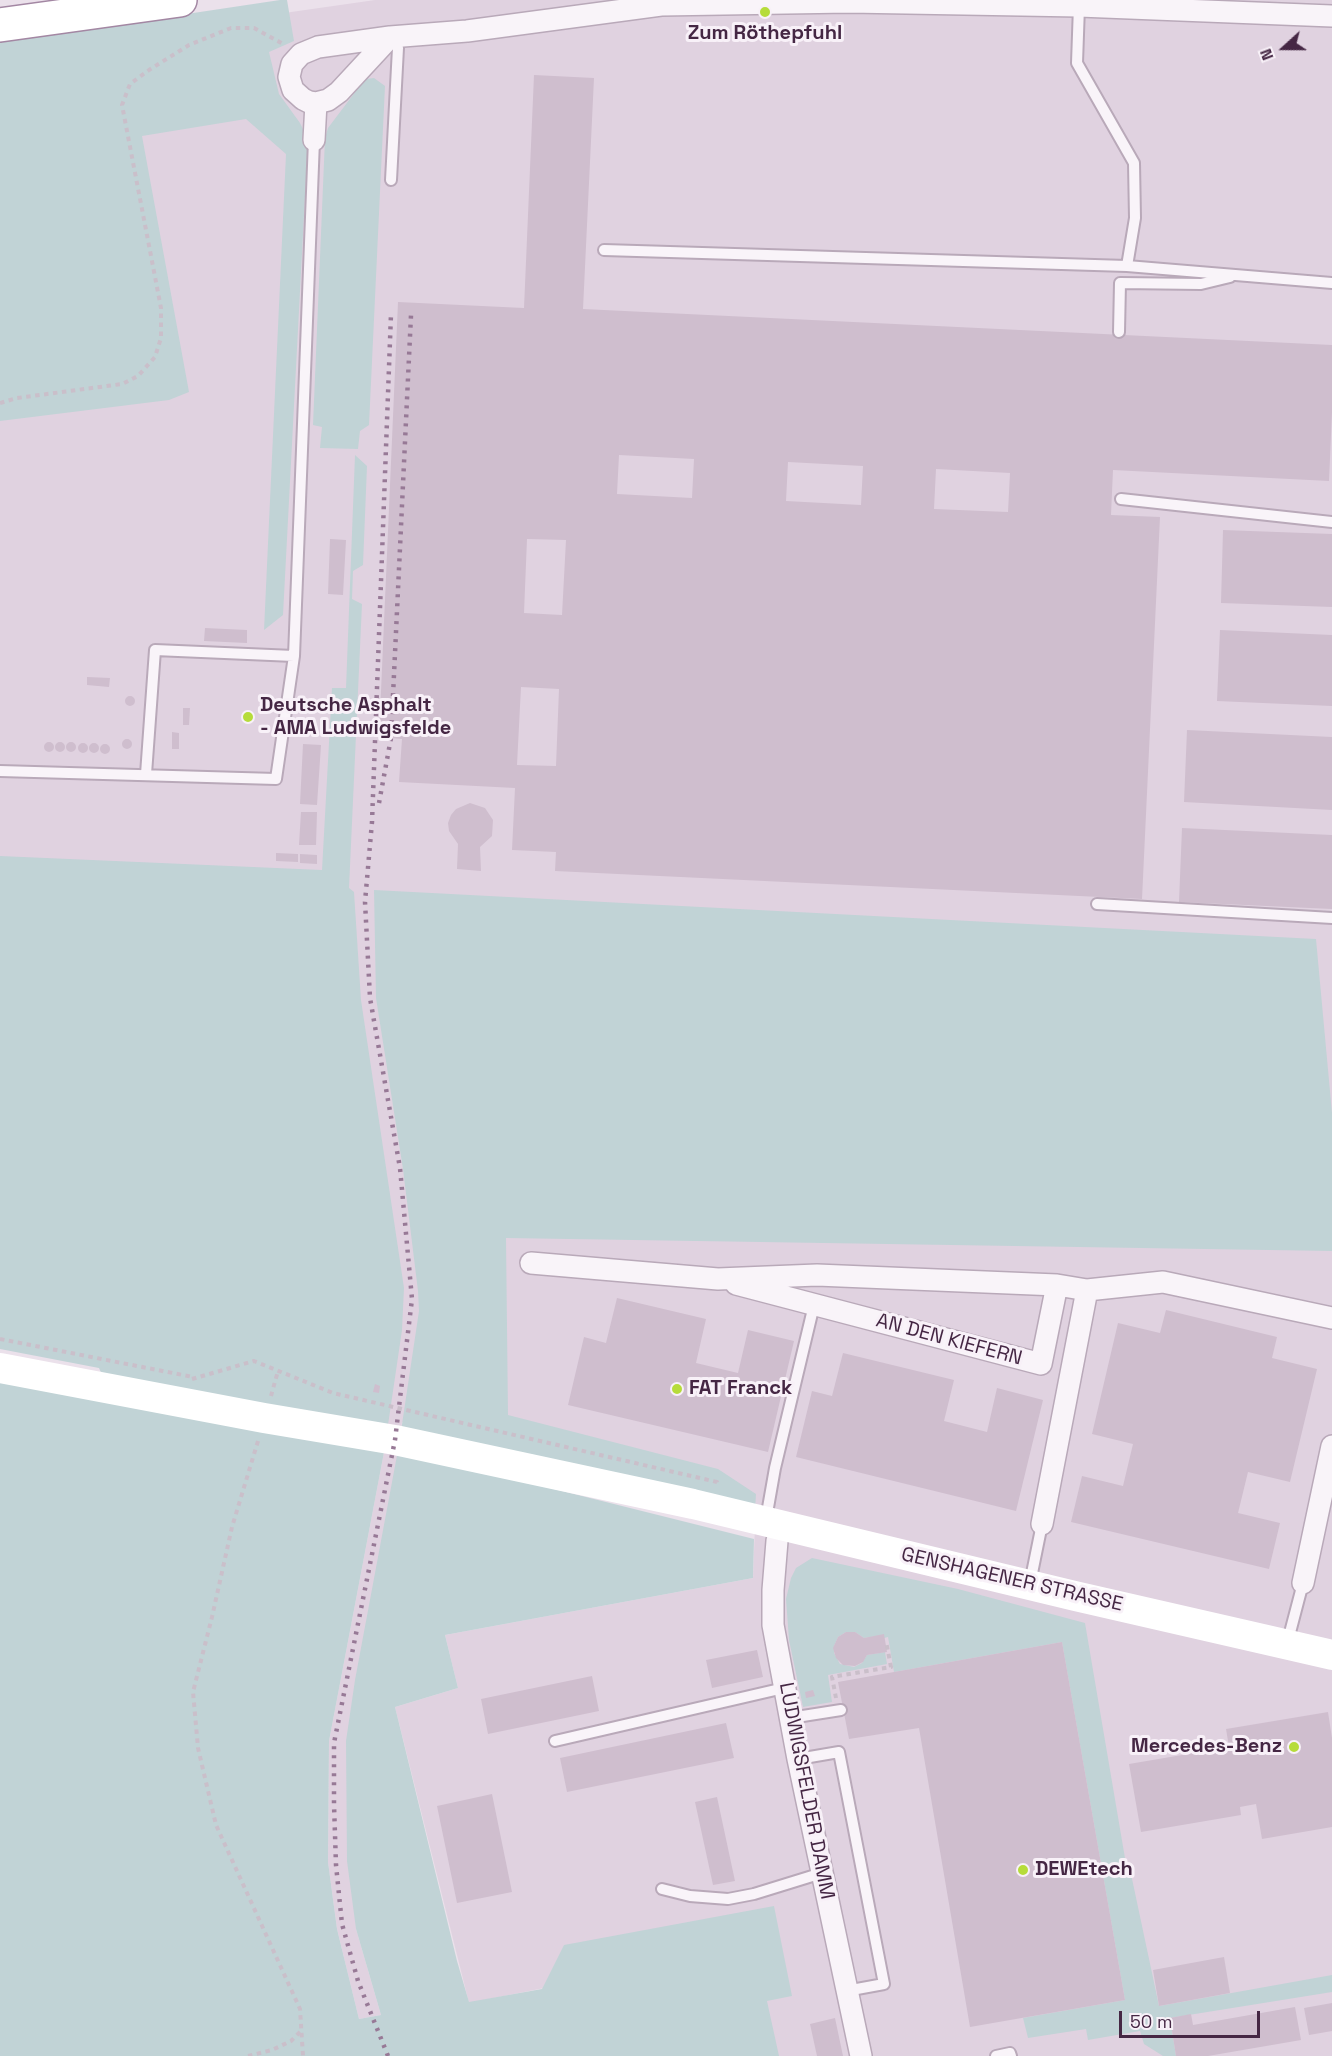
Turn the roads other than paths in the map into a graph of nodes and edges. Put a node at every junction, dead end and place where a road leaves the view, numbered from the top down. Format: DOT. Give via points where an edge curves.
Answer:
graph roads {
  1 [pos="180,0"];
  2 [pos="1079,6"];
  3 [pos="1332,16"];
  4 [pos="0,25"];
  5 [pos="390,37"];
  6 [pos="334,45"];
  7 [pos="350,80"];
  8 [pos="316,103"];
  9 [pos="314,140"];
  10 [pos="391,180"];
  11 [pos="604,250"];
  12 [pos="1127,266"];
  13 [pos="1239,275"];
  14 [pos="1332,283"];
  15 [pos="1119,332"];
  16 [pos="1121,500"];
  17 [pos="1332,522"];
  18 [pos="294,656"];
  19 [pos="0,771"];
  20 [pos="146,774"];
  21 [pos="1097,904"];
  22 [pos="1332,918"];
  23 [pos="531,1263"];
  24 [pos="817,1275"];
  25 [pos="718,1279"];
  26 [pos="1057,1285"];
  27 [pos="1087,1290"];
  28 [pos="814,1305"];
  29 [pos="1332,1318"];
  30 [pos="0,1368"];
  31 [pos="1332,1446"];
  32 [pos="773,1523"];
  33 [pos="1042,1524"];
  34 [pos="1303,1583"];
  35 [pos="1030,1584"];
  36 [pos="1287,1645"];
  37 [pos="1332,1655"];
  38 [pos="784,1688"];
  39 [pos="839,1710"];
  40 [pos="790,1719"];
  41 [pos="555,1741"];
  42 [pos="798,1759"];
  43 [pos="822,1873"];
  44 [pos="662,1889"];
  45 [pos="846,1991"];
  46 [pos="861,2056"];
  47 [pos="996,2056"];
  48 [pos="1011,2056"];
  1 -- 4 [label="highway"];
  2 -- 3 [label="street"];
  2 -- 5 [label="street" via="849,2 661,5 467,31"];
  2 -- 12 [label="lane" via="1077,63 1134,163 1135,218"];
  5 -- 6 [label="street"];
  5 -- 7 [label="street"];
  5 -- 10 [label="lane" via="398,48"];
  6 -- 7 [label="street" via="354,54 357,65"];
  6 -- 8 [label="street" via="301,54 290,70 293,90"];
  7 -- 8 [label="street" via="333,97"];
  8 -- 9 [label="street"];
  9 -- 18 [label="lane"];
  11 -- 12 [label="lane"];
  12 -- 13 [label="lane"];
  13 -- 14 [label="lane"];
  13 -- 15 [label="lane" via="1201,284 1120,283"];
  16 -- 17 [label="lane"];
  18 -- 20 [label="lane" via="276,779"];
  18 -- 20 [label="lane" via="154,650"];
  19 -- 20 [label="lane"];
  21 -- 22 [label="lane"];
  23 -- 25 [label="street, AN DEN KIEFERN"];
  24 -- 25 [label="street, AN DEN KIEFERN"];
  24 -- 26 [label="street, AN DEN KIEFERN"];
  24 -- 28 [label="street"];
  25 -- 28 [label="street, AN DEN KIEFERN"];
  26 -- 27 [label="street, AN DEN KIEFERN"];
  26 -- 28 [label="street, AN DEN KIEFERN" via="1041,1364"];
  27 -- 29 [label="street, AN DEN KIEFERN" via="1163,1282"];
  27 -- 33 [label="street"];
  28 -- 32 [label="lane" via="776,1468"];
  30 -- 32 [label="main road, GENSHAGENER STRASSE" via="395,1440"];
  31 -- 34 [label="street"];
  32 -- 35 [label="main road, GENSHAGENER STRASSE"];
  32 -- 38 [label="street, LUDWIGSFELDER DAMM" via="773,1625"];
  33 -- 35 [label="lane"];
  34 -- 36 [label="lane"];
  35 -- 36 [label="main road, GENSHAGENER STRASSE"];
  36 -- 37 [label="main road, GENSHAGENER STRASSE"];
  38 -- 40 [label="street, LUDWIGSFELDER DAMM"];
  38 -- 41 [label="lane"];
  39 -- 40 [label="lane"];
  40 -- 42 [label="street, LUDWIGSFELDER DAMM"];
  42 -- 43 [label="street, LUDWIGSFELDER DAMM"];
  42 -- 45 [label="lane" via="839,1752 884,1984"];
  43 -- 44 [label="lane" via="728,1899"];
  43 -- 45 [label="street, LUDWIGSFELDER DAMM"];
  45 -- 46 [label="street, LUDWIGSFELDER DAMM"];
  47 -- 48 [label="lane"];
}
